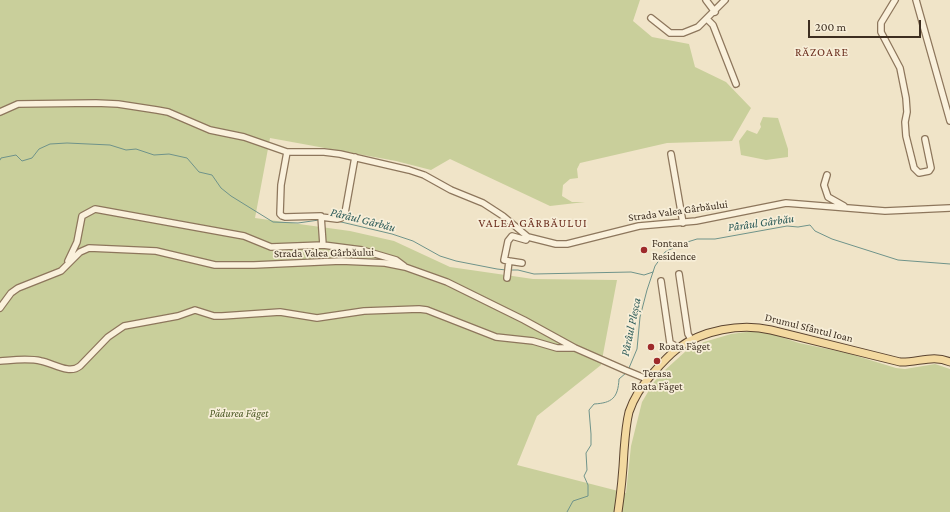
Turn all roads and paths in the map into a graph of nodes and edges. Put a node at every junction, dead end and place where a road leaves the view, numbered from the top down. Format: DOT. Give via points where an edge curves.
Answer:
graph roads {
  1 [pos="706,0"];
  2 [pos="725,0"];
  3 [pos="895,0"];
  4 [pos="916,0"];
  5 [pos="715,12"];
  6 [pos="651,18"];
  7 [pos="707,19"];
  8 [pos="736,84"];
  9 [pos="0,112"];
  10 [pos="950,121"];
  11 [pos="925,139"];
  12 [pos="287,152"];
  13 [pos="671,154"];
  14 [pos="355,157"];
  15 [pos="827,175"];
  16 [pos="850,208"];
  17 [pos="950,208"];
  18 [pos="322,218"];
  19 [pos="683,223"];
  20 [pos="528,237"];
  21 [pos="323,246"];
  22 [pos="522,263"];
  23 [pos="66,267"];
  24 [pos="405,267"];
  25 [pos="679,274"];
  26 [pos="661,281"];
  27 [pos="0,308"];
  28 [pos="692,341"];
  29 [pos="575,348"];
  30 [pos="679,348"];
  31 [pos="0,361"];
  32 [pos="950,362"];
  33 [pos="648,379"];
  34 [pos="618,512"];
  1 -- 5 [label="street"];
  2 -- 5 [label="street"];
  3 -- 11 [label="street" via="881,24 881,32 900,68 906,98 906,136 914,168 919,173 931,168"];
  4 -- 10 [label="street"];
  5 -- 7 [label="street"];
  6 -- 7 [label="street" via="670,33 683,33 694,29"];
  7 -- 8 [label="street" via="713,25"];
  9 -- 12 [label="street" via="18,104 96,103 140,106 168,112 210,130 244,137"];
  12 -- 14 [label="street" via="324,152"];
  12 -- 18 [label="street" via="281,185 280,214 285,217"];
  13 -- 19 [label="street"];
  14 -- 18 [label="street" via="346,206 341,218"];
  14 -- 20 [label="street" via="424,175 483,203"];
  15 -- 16 [label="street, Strada Valea Gârbăului" via="824,185 828,197"];
  16 -- 17 [label="street, Strada Valea Gârbăului" via="885,211"];
  16 -- 19 [label="street, Strada Valea Gârbăului" via="786,203"];
  18 -- 21 [label="street"];
  19 -- 20 [label="street, Strada Valea Gârbăului" via="640,226 567,244"];
  20 -- 22 [label="street" via="526,240 512,236 508,241 504,260 508,270"];
  21 -- 23 [label="street" via="271,247 244,236 95,209 82,216 77,242"];
  21 -- 24 [label="street" via="362,250 396,260"];
  23 -- 24 [label="street, Strada Valea Gârbăului" via="83,250 97,247 156,251 215,265 341,261 385,262"];
  23 -- 27 [label="street, Strada Valea Gârbăului" via="58,273 18,288"];
  24 -- 29 [label="street, Strada Valea Gârbăului" via="447,282"];
  25 -- 28 [label="street" via="688,334"];
  26 -- 30 [label="street" via="670,343"];
  28 -- 30 [label="main road, Drumul Sfântul Ioan"];
  28 -- 32 [label="main road, Drumul Sfântul Ioan" via="718,331 755,327 900,362 937,358"];
  29 -- 31 [label="street" via="557,348 533,341 501,338 419,309 364,311 316,318 280,312 214,316 195,310 178,316 124,326 108,337 75,369 42,361"];
  29 -- 33 [label="street, Strada Valea Gârbăului"];
  30 -- 33 [label="main road, Drumul Sfântul Ioan"];
  33 -- 34 [label="main road, Drumul Sfântul Ioan" via="635,397 628,416"];
}
